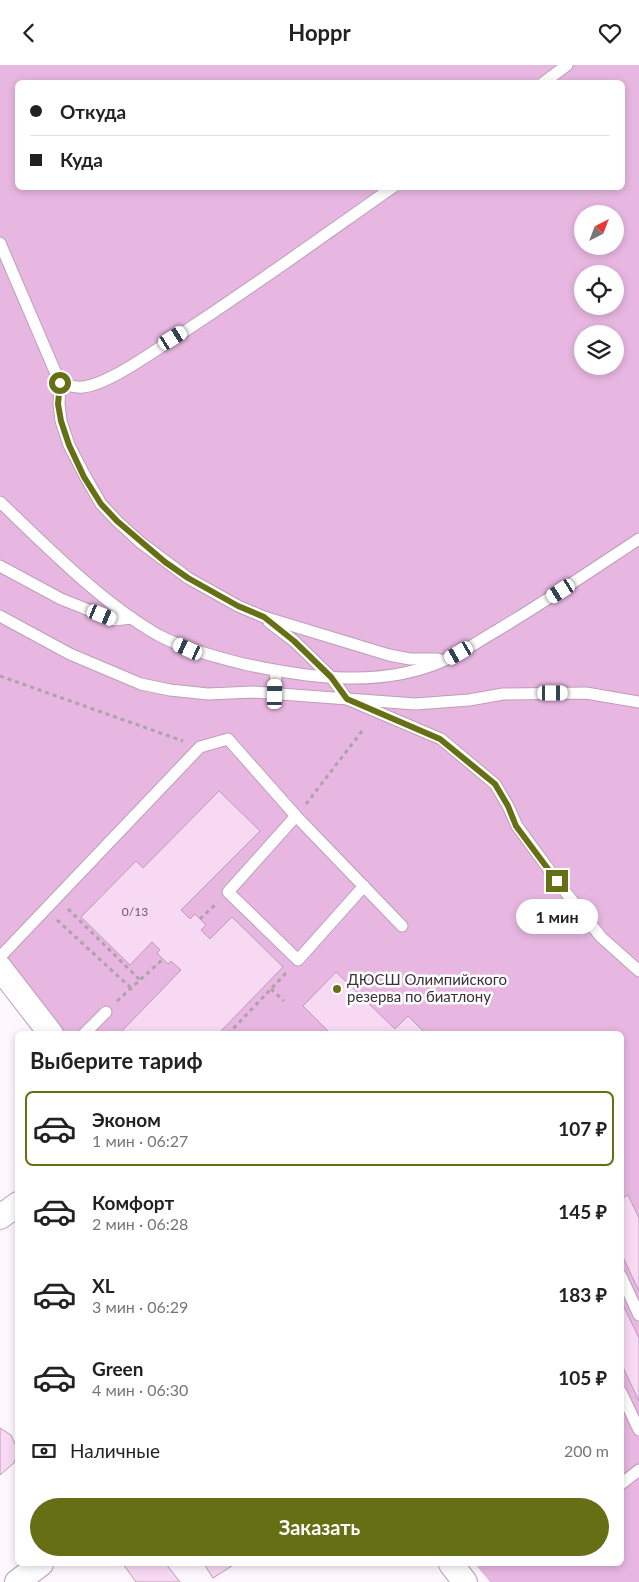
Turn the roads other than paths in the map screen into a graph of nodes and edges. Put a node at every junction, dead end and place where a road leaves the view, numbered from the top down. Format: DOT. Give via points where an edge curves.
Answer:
graph roads {
  1 [pos="567,65"];
  2 [pos="547,80"];
  3 [pos="389,190"];
  4 [pos="0,243"];
  5 [pos="60,383"];
  6 [pos="0,501"];
  7 [pos="639,539"];
  8 [pos="0,566"];
  9 [pos="0,616"];
  10 [pos="264,617"];
  11 [pos="132,618"];
  12 [pos="447,659"];
  13 [pos="276,671"];
  14 [pos="331,677"];
  15 [pos="275,694"];
  16 [pos="347,699"];
  17 [pos="639,702"];
  18 [pos="296,816"];
  19 [pos="364,886"];
  20 [pos="402,926"];
  21 [pos="0,957"];
  22 [pos="0,968"];
  23 [pos="639,971"];
  24 [pos="106,1011"];
  25 [pos="49,1031"];
  26 [pos="87,1031"];
  27 [pos="15,1206"];
  28 [pos="0,1217"];
  29 [pos="624,1282"];
  30 [pos="639,1315"];
  31 [pos="624,1398"];
  32 [pos="639,1430"];
  33 [pos="639,1470"];
  34 [pos="624,1482"];
  35 [pos="38,1566"];
  36 [pos="453,1566"];
  37 [pos="17,1582"];
  38 [pos="465,1582"];
  1 -- 2 [label="lane"];
  3 -- 5 [label="lane" via="214,312 125,369 83,387"];
  4 -- 5 [label="lane"];
  5 -- 10 [label="lane" via="58,404 69,445 101,504 165,562 215,594"];
  6 -- 11 [label="lane" via="48,548"];
  7 -- 12 [label="lane" via="528,612"];
  8 -- 11 [label="lane" via="61,599 114,620"];
  9 -- 15 [label="lane" via="70,654 141,684 170,691 208,694"];
  10 -- 12 [label="lane" via="389,655 410,659"];
  10 -- 14 [label="lane"];
  11 -- 13 [label="lane" via="188,649"];
  12 -- 14 [label="lane" via="405,673 349,679"];
  13 -- 14 [label="lane"];
  13 -- 15 [label="lane"];
  14 -- 16 [label="lane"];
  15 -- 16 [label="lane"];
  16 -- 17 [label="lane" via="415,704 503,694 586,693"];
  16 -- 23 [label="lane" via="440,739 495,784 516,826 568,894 602,937"];
  18 -- 19 [label="lane"];
  18 -- 19 [label="lane" via="228,892 298,961"];
  18 -- 21 [label="lane" via="228,739 200,747"];
  19 -- 20 [label="lane"];
  22 -- 25 [label="street"];
  24 -- 26 [label="lane"];
  27 -- 28 [label="street"];
  29 -- 30 [label="lane"];
  31 -- 32 [label="lane"];
  33 -- 34 [label="lane"];
  35 -- 37 [label="street"];
  36 -- 38 [label="street"];
}
